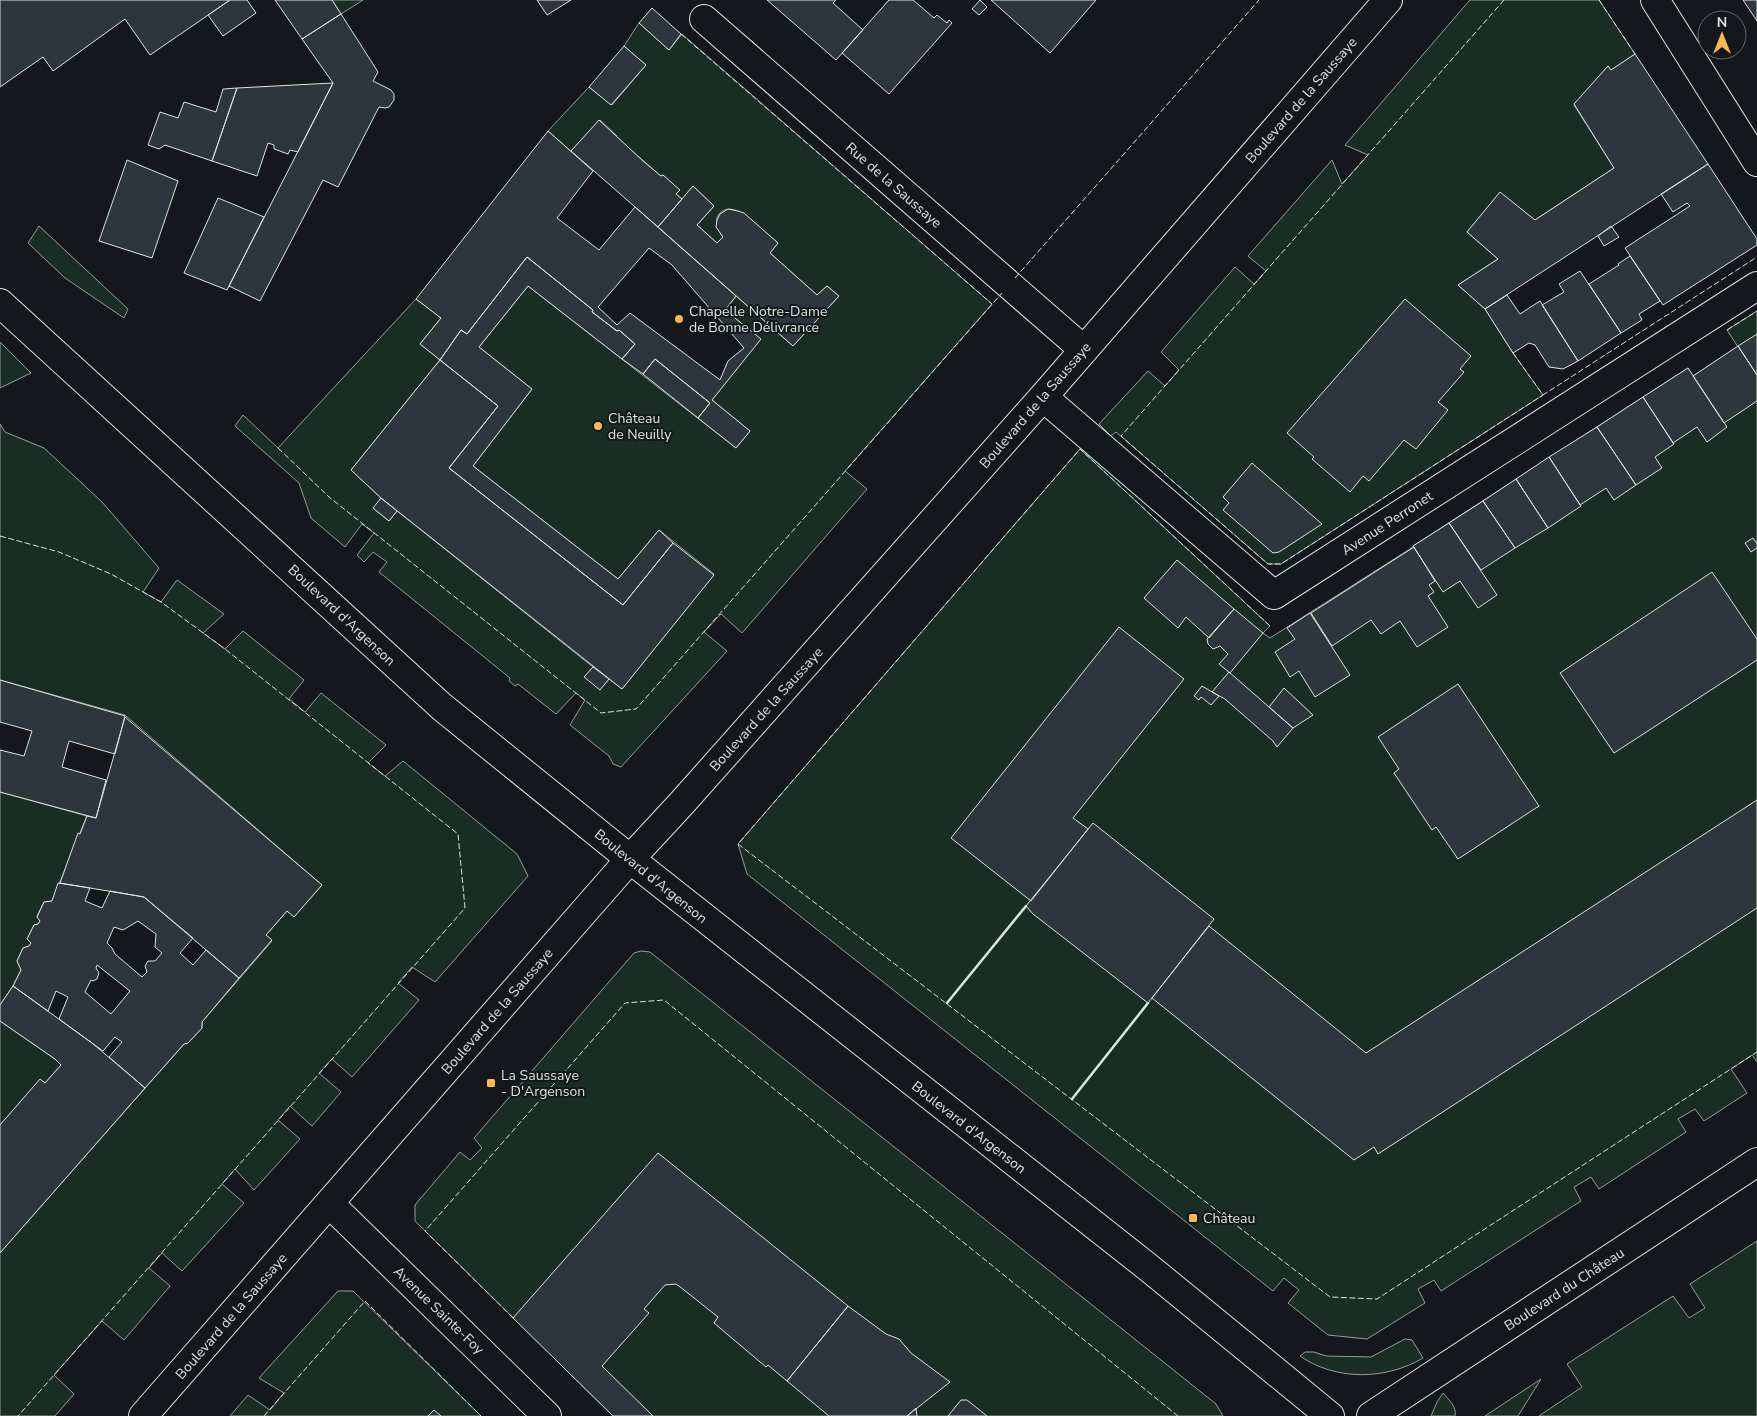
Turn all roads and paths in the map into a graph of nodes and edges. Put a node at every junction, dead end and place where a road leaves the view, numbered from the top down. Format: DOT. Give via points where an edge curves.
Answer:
graph roads {
  1 [pos="1388,0"];
  2 [pos="1655,0"];
  3 [pos="704,19"];
  4 [pos="1757,162"];
  5 [pos="1757,286"];
  6 [pos="0,303"];
  7 [pos="1084,350"];
  8 [pos="1043,397"];
  9 [pos="630,859"];
  10 [pos="1757,1162"];
  11 [pos="330,1204"];
  12 [pos="143,1416"];
  13 [pos="547,1416"];
  14 [pos="1330,1416"];
  15 [pos="1371,1416"];
  1 -- 7 [label="street, Boulevard de la Saussaye"];
  2 -- 4 [label="street"];
  3 -- 7 [label="street, Rue de la Saussaye"];
  5 -- 8 [label="street, Avenue Perronet" via="1274,595"];
  6 -- 9 [label="street, Boulevard d'Argenson" via="442,707"];
  7 -- 8 [label="street, Boulevard de la Saussaye"];
  8 -- 9 [label="street, Boulevard de la Saussaye"];
  9 -- 11 [label="street, Boulevard de la Saussaye"];
  9 -- 14 [label="street, Boulevard d'Argenson" via="1149,1268"];
  10 -- 15 [label="street, Boulevard du Château"];
  11 -- 12 [label="street, Boulevard de la Saussaye"];
  11 -- 13 [label="street, Avenue Sainte-Foy"];
}
